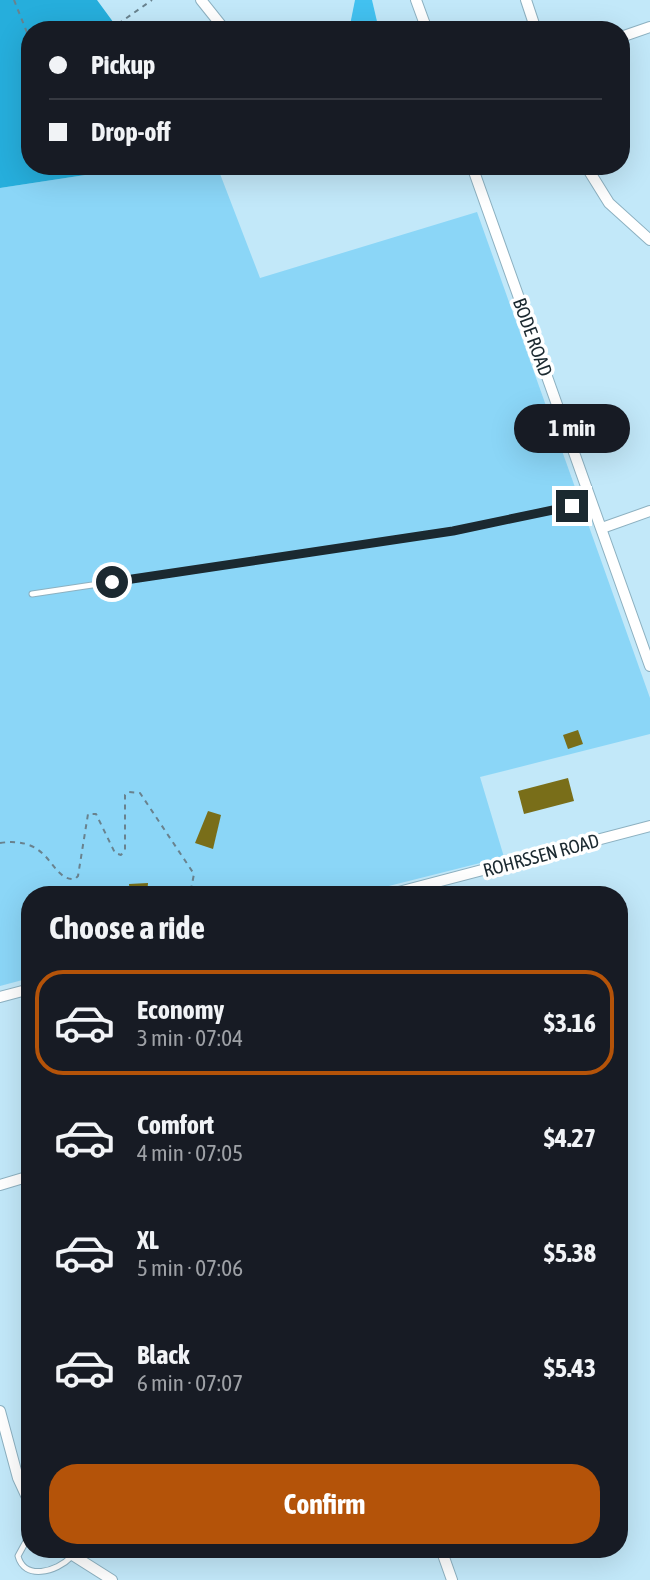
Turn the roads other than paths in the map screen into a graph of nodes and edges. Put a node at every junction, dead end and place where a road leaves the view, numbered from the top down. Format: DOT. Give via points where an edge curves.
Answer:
graph roads {
  1 [pos="201,0"];
  2 [pos="416,0"];
  3 [pos="526,0"];
  4 [pos="218,21"];
  5 [pos="423,21"];
  6 [pos="533,21"];
  7 [pos="650,27"];
  8 [pos="630,34"];
  9 [pos="475,175"];
  10 [pos="592,175"];
  11 [pos="650,240"];
  12 [pos="592,501"];
  13 [pos="650,511"];
  14 [pos="602,528"];
  15 [pos="32,594"];
  16 [pos="650,666"];
  17 [pos="650,826"];
  18 [pos="421,886"];
  19 [pos="21,991"];
  20 [pos="0,997"];
  21 [pos="21,1179"];
  22 [pos="0,1185"];
  23 [pos="0,1411"];
  24 [pos="21,1484"];
  25 [pos="21,1550"];
  26 [pos="70,1558"];
  27 [pos="75,1558"];
  28 [pos="444,1558"];
  29 [pos="112,1580"];
  30 [pos="452,1580"];
  1 -- 4 [label="street"];
  2 -- 5 [label="street"];
  3 -- 6 [label="street"];
  7 -- 8 [label="street"];
  9 -- 12 [label="street, BODE ROAD"];
  10 -- 11 [label="street" via="609,203"];
  12 -- 14 [label="street, BODE ROAD"];
  12 -- 15 [label="lane" via="453,531"];
  13 -- 14 [label="street"];
  14 -- 16 [label="street, BODE ROAD"];
  17 -- 18 [label="street, ROHRSSEN ROAD"];
  19 -- 20 [label="street"];
  21 -- 22 [label="street"];
  23 -- 24 [label="street"];
  25 -- 26 [label="lane" via="18,1556 23,1570 30,1575 51,1574"];
  27 -- 29 [label="street"];
  28 -- 30 [label="street"];
}
